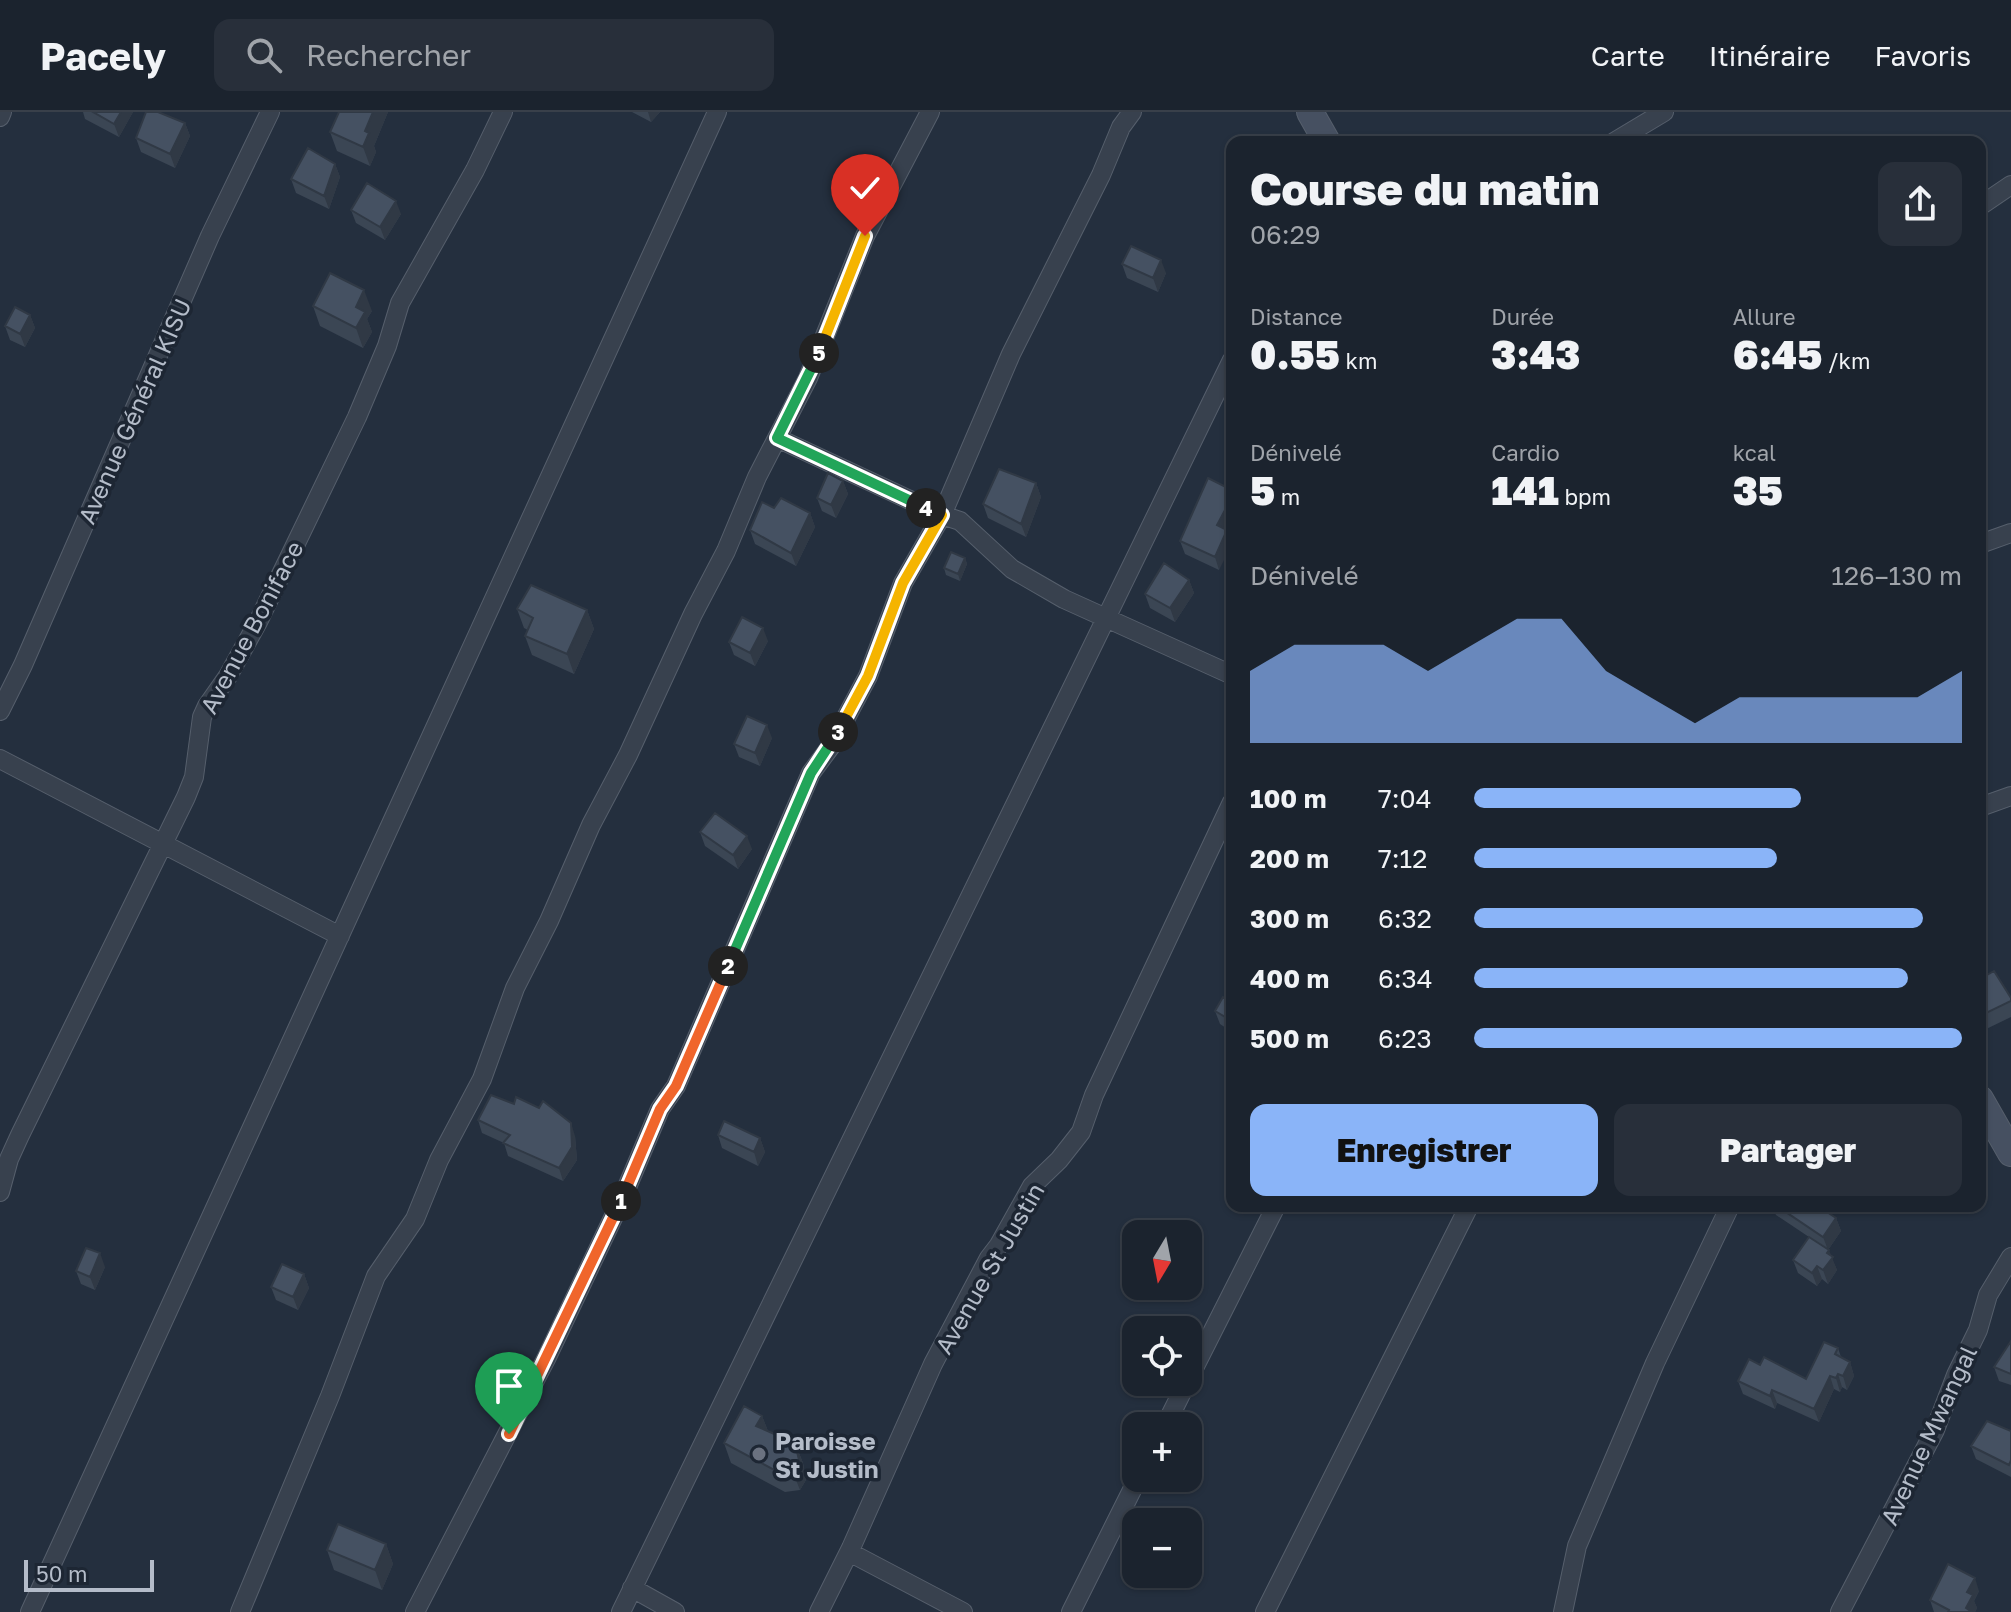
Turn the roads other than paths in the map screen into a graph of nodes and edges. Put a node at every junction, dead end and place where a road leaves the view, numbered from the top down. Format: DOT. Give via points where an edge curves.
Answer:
graph roads {
  1 [pos="270,112"];
  2 [pos="503,112"];
  3 [pos="717,112"];
  4 [pos="930,112"];
  5 [pos="1132,112"];
  6 [pos="1310,112"];
  7 [pos="1664,112"];
  8 [pos="1324,136"];
  9 [pos="1624,136"];
  10 [pos="2011,186"];
  11 [pos="1986,202"];
  12 [pos="1226,372"];
  13 [pos="777,438"];
  14 [pos="942,515"];
  15 [pos="2011,533"];
  16 [pos="1986,542"];
  17 [pos="1104,617"];
  18 [pos="1226,672"];
  19 [pos="0,711"];
  20 [pos="0,759"];
  21 [pos="2011,796"];
  22 [pos="1986,805"];
  23 [pos="1226,815"];
  24 [pos="162,843"];
  25 [pos="340,936"];
  26 [pos="1986,1109"];
  27 [pos="2011,1153"];
  28 [pos="0,1192"];
  29 [pos="1273,1212"];
  30 [pos="1466,1212"];
  31 [pos="1727,1212"];
  32 [pos="2011,1257"];
  33 [pos="1202,1352"];
  34 [pos="1131,1492"];
  35 [pos="849,1552"];
  36 [pos="632,1588"];
  37 [pos="30,1612"];
  38 [pos="240,1612"];
  39 [pos="415,1612"];
  40 [pos="621,1612"];
  41 [pos="675,1612"];
  42 [pos="819,1612"];
  43 [pos="963,1612"];
  44 [pos="1071,1612"];
  45 [pos="1265,1612"];
  46 [pos="1563,1612"];
  47 [pos="1840,1612"];
  1 -- 19 [label="street, Avenue Général KISU"];
  2 -- 24 [label="street, Avenue Boniface" via="400,303 357,417 258,622 207,706 194,777"];
  3 -- 25 [label="street"];
  4 -- 13 [label="street" via="865,236"];
  5 -- 14 [label="street" via="1011,354"];
  6 -- 8 [label="street"];
  7 -- 9 [label="street"];
  10 -- 11 [label="street"];
  12 -- 17 [label="street"];
  13 -- 14 [label="street"];
  13 -- 38 [label="street" via="515,988 482,1079 415,1219 371,1288"];
  14 -- 17 [label="street" via="960,521 1012,569"];
  14 -- 39 [label="street" via="903,583 868,676 811,773 676,1086 660,1109 547,1357"];
  15 -- 16 [label="street"];
  17 -- 18 [label="street"];
  17 -- 36 [label="street"];
  20 -- 24 [label="street"];
  21 -- 22 [label="street"];
  23 -- 35 [label="street, Avenue St Justin" via="1081,1132 1032,1186 989,1258 933,1364"];
  24 -- 25 [label="street"];
  24 -- 28 [label="street, Avenue Boniface" via="20,1135"];
  25 -- 37 [label="street"];
  26 -- 27 [label="street"];
  29 -- 33 [label="street"];
  30 -- 45 [label="street"];
  31 -- 46 [label="street" via="1582,1532"];
  32 -- 47 [label="street, Avenue Mwangal" via="1988,1295 1935,1430"];
  34 -- 44 [label="street"];
  35 -- 42 [label="street, Avenue St Justin"];
  35 -- 43 [label="street"];
  36 -- 40 [label="street"];
  36 -- 41 [label="street"];
}
